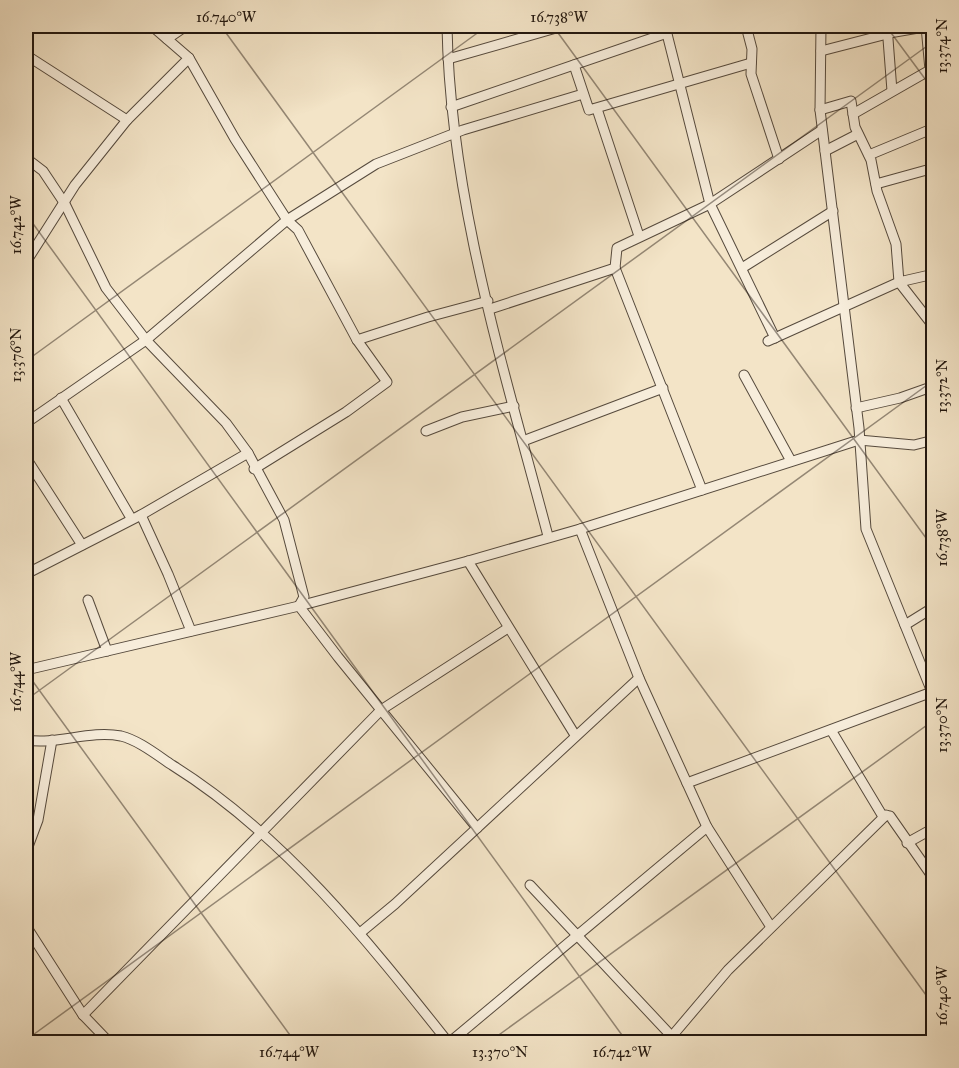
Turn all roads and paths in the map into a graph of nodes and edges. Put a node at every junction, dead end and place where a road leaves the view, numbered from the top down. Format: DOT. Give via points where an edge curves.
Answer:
graph roads {
  1 [pos="152,26"];
  2 [pos="186,26"];
  3 [pos="447,26"];
  4 [pos="563,26"];
  5 [pos="746,26"];
  6 [pos="821,26"];
  7 [pos="928,26"];
  8 [pos="666,29"];
  9 [pos="887,30"];
  10 [pos="167,39"];
  11 [pos="931,50"];
  12 [pos="821,51"];
  13 [pos="26,55"];
  14 [pos="189,58"];
  15 [pos="448,59"];
  16 [pos="751,63"];
  17 [pos="574,65"];
  18 [pos="680,84"];
  19 [pos="892,91"];
  20 [pos="583,94"];
  21 [pos="450,107"];
  22 [pos="597,109"];
  23 [pos="820,110"];
  24 [pos="853,114"];
  25 [pos="127,120"];
  26 [pos="933,128"];
  27 [pos="822,130"];
  28 [pos="454,134"];
  29 [pos="858,134"];
  30 [pos="825,151"];
  31 [pos="869,155"];
  32 [pos="26,158"];
  33 [pos="779,159"];
  34 [pos="933,168"];
  35 [pos="876,184"];
  36 [pos="65,204"];
  37 [pos="710,204"];
  38 [pos="833,212"];
  39 [pos="287,220"];
  40 [pos="639,236"];
  41 [pos="26,260"];
  42 [pos="615,268"];
  43 [pos="742,268"];
  44 [pos="933,274"];
  45 [pos="898,282"];
  46 [pos="489,305"];
  47 [pos="845,305"];
  48 [pos="933,325"];
  49 [pos="146,340"];
  50 [pos="357,340"];
  51 [pos="744,375"];
  52 [pos="933,386"];
  53 [pos="663,388"];
  54 [pos="61,398"];
  55 [pos="514,406"];
  56 [pos="856,408"];
  57 [pos="28,417"];
  58 [pos="426,430"];
  59 [pos="859,440"];
  60 [pos="933,440"];
  61 [pos="523,441"];
  62 [pos="248,453"];
  63 [pos="26,458"];
  64 [pos="791,461"];
  65 [pos="254,469"];
  66 [pos="702,490"];
  67 [pos="141,515"];
  68 [pos="131,518"];
  69 [pos="580,529"];
  70 [pos="548,536"];
  71 [pos="82,545"];
  72 [pos="468,561"];
  73 [pos="26,574"];
  74 [pos="88,600"];
  75 [pos="299,606"];
  76 [pos="933,607"];
  77 [pos="905,625"];
  78 [pos="508,628"];
  79 [pos="191,631"];
  80 [pos="106,651"];
  81 [pos="26,670"];
  82 [pos="639,678"];
  83 [pos="381,710"];
  84 [pos="831,730"];
  85 [pos="575,735"];
  86 [pos="26,740"];
  87 [pos="52,740"];
  88 [pos="687,783"];
  89 [pos="886,815"];
  90 [pos="706,827"];
  91 [pos="477,828"];
  92 [pos="933,828"];
  93 [pos="262,834"];
  94 [pos="907,843"];
  95 [pos="26,852"];
  96 [pos="933,879"];
  97 [pos="530,885"];
  98 [pos="26,926"];
  99 [pos="771,927"];
  100 [pos="360,933"];
  101 [pos="577,937"];
  102 [pos="83,1015"];
  103 [pos="672,1041"];
  104 [pos="109,1042"];
  105 [pos="449,1042"];
  1 -- 10 [label="street"];
  2 -- 10 [label="street"];
  3 -- 15 [label="street"];
  4 -- 15 [label="street"];
  5 -- 16 [label="street"];
  6 -- 12 [label="street"];
  7 -- 9 [label="street"];
  7 -- 11 [label="street"];
  8 -- 17 [label="street"];
  8 -- 18 [label="street"];
  9 -- 12 [label="street"];
  9 -- 19 [label="street"];
  10 -- 14 [label="street"];
  11 -- 19 [label="street" via="930,70"];
  12 -- 23 [label="street"];
  13 -- 25 [label="street"];
  14 -- 25 [label="street"];
  14 -- 39 [label="street"];
  15 -- 21 [label="street"];
  16 -- 18 [label="street"];
  16 -- 33 [label="street" via="751,74"];
  17 -- 20 [label="street"];
  17 -- 21 [label="street"];
  18 -- 22 [label="street"];
  18 -- 37 [label="street"];
  19 -- 24 [label="street"];
  20 -- 22 [label="street" via="589,110"];
  20 -- 28 [label="street"];
  21 -- 28 [label="street"];
  22 -- 40 [label="street"];
  23 -- 24 [label="street" via="850,101"];
  23 -- 27 [label="street"];
  24 -- 29 [label="street"];
  25 -- 36 [label="street" via="75,185"];
  26 -- 31 [label="street"];
  27 -- 30 [label="street"];
  27 -- 33 [label="street"];
  28 -- 39 [label="street" via="376,164"];
  28 -- 46 [label="street"];
  29 -- 30 [label="street"];
  29 -- 31 [label="street"];
  30 -- 38 [label="street"];
  31 -- 35 [label="street"];
  32 -- 36 [label="street" via="43,171"];
  33 -- 37 [label="street"];
  34 -- 35 [label="street"];
  35 -- 45 [label="street" via="896,244"];
  36 -- 41 [label="street"];
  36 -- 49 [label="street" via="106,288"];
  37 -- 40 [label="street"];
  37 -- 43 [label="street"];
  38 -- 43 [label="street"];
  38 -- 47 [label="street"];
  39 -- 49 [label="street"];
  39 -- 50 [label="street" via="298,230"];
  40 -- 42 [label="street" via="617,248"];
  42 -- 46 [label="street"];
  42 -- 53 [label="street"];
  43 -- 47 [label="street" via="772,340"];
  44 -- 45 [label="street"];
  45 -- 47 [label="street"];
  45 -- 48 [label="street"];
  46 -- 50 [label="street"];
  46 -- 55 [label="street"];
  47 -- 56 [label="street"];
  49 -- 54 [label="street"];
  49 -- 62 [label="street" via="226,423"];
  50 -- 65 [label="street" via="387,382"];
  51 -- 64 [label="street"];
  52 -- 56 [label="street"];
  53 -- 61 [label="street"];
  53 -- 66 [label="street"];
  54 -- 57 [label="street"];
  54 -- 68 [label="street"];
  55 -- 58 [label="street" via="462,417"];
  55 -- 61 [label="street"];
  56 -- 59 [label="street"];
  59 -- 60 [label="street" via="914,445"];
  59 -- 64 [label="street"];
  59 -- 77 [label="street" via="866,530"];
  61 -- 70 [label="street"];
  62 -- 65 [label="street"];
  62 -- 67 [label="street"];
  63 -- 71 [label="street"];
  64 -- 66 [label="street"];
  65 -- 75 [label="street" via="284,520 304,597"];
  66 -- 69 [label="street"];
  67 -- 68 [label="street"];
  67 -- 79 [label="street"];
  68 -- 71 [label="street"];
  69 -- 70 [label="street"];
  69 -- 82 [label="street"];
  70 -- 72 [label="street"];
  71 -- 73 [label="street"];
  72 -- 75 [label="street"];
  72 -- 78 [label="street"];
  74 -- 80 [label="street"];
  75 -- 79 [label="street"];
  75 -- 83 [label="street"];
  76 -- 77 [label="street"];
  77 -- 84 [label="street" via="932,692"];
  78 -- 83 [label="street"];
  78 -- 85 [label="street"];
  79 -- 80 [label="street"];
  80 -- 81 [label="street"];
  82 -- 85 [label="street"];
  82 -- 88 [label="street"];
  83 -- 91 [label="street"];
  83 -- 93 [label="street"];
  84 -- 88 [label="street"];
  84 -- 89 [label="street" via="882,815"];
  85 -- 91 [label="street"];
  86 -- 87 [label="street"];
  87 -- 93 [label="street" via="104,734 123,737 195,779"];
  87 -- 95 [label="street" via="38,820"];
  88 -- 90 [label="street"];
  89 -- 94 [label="street"];
  89 -- 99 [label="street"];
  90 -- 99 [label="street"];
  90 -- 101 [label="street"];
  91 -- 100 [label="street"];
  92 -- 94 [label="street"];
  93 -- 100 [label="street"];
  93 -- 102 [label="street"];
  94 -- 96 [label="street"];
  97 -- 101 [label="street"];
  98 -- 102 [label="street"];
  99 -- 103 [label="street" via="728,970"];
  100 -- 105 [label="street"];
  101 -- 103 [label="street"];
  101 -- 105 [label="street"];
  102 -- 104 [label="street"];
}
